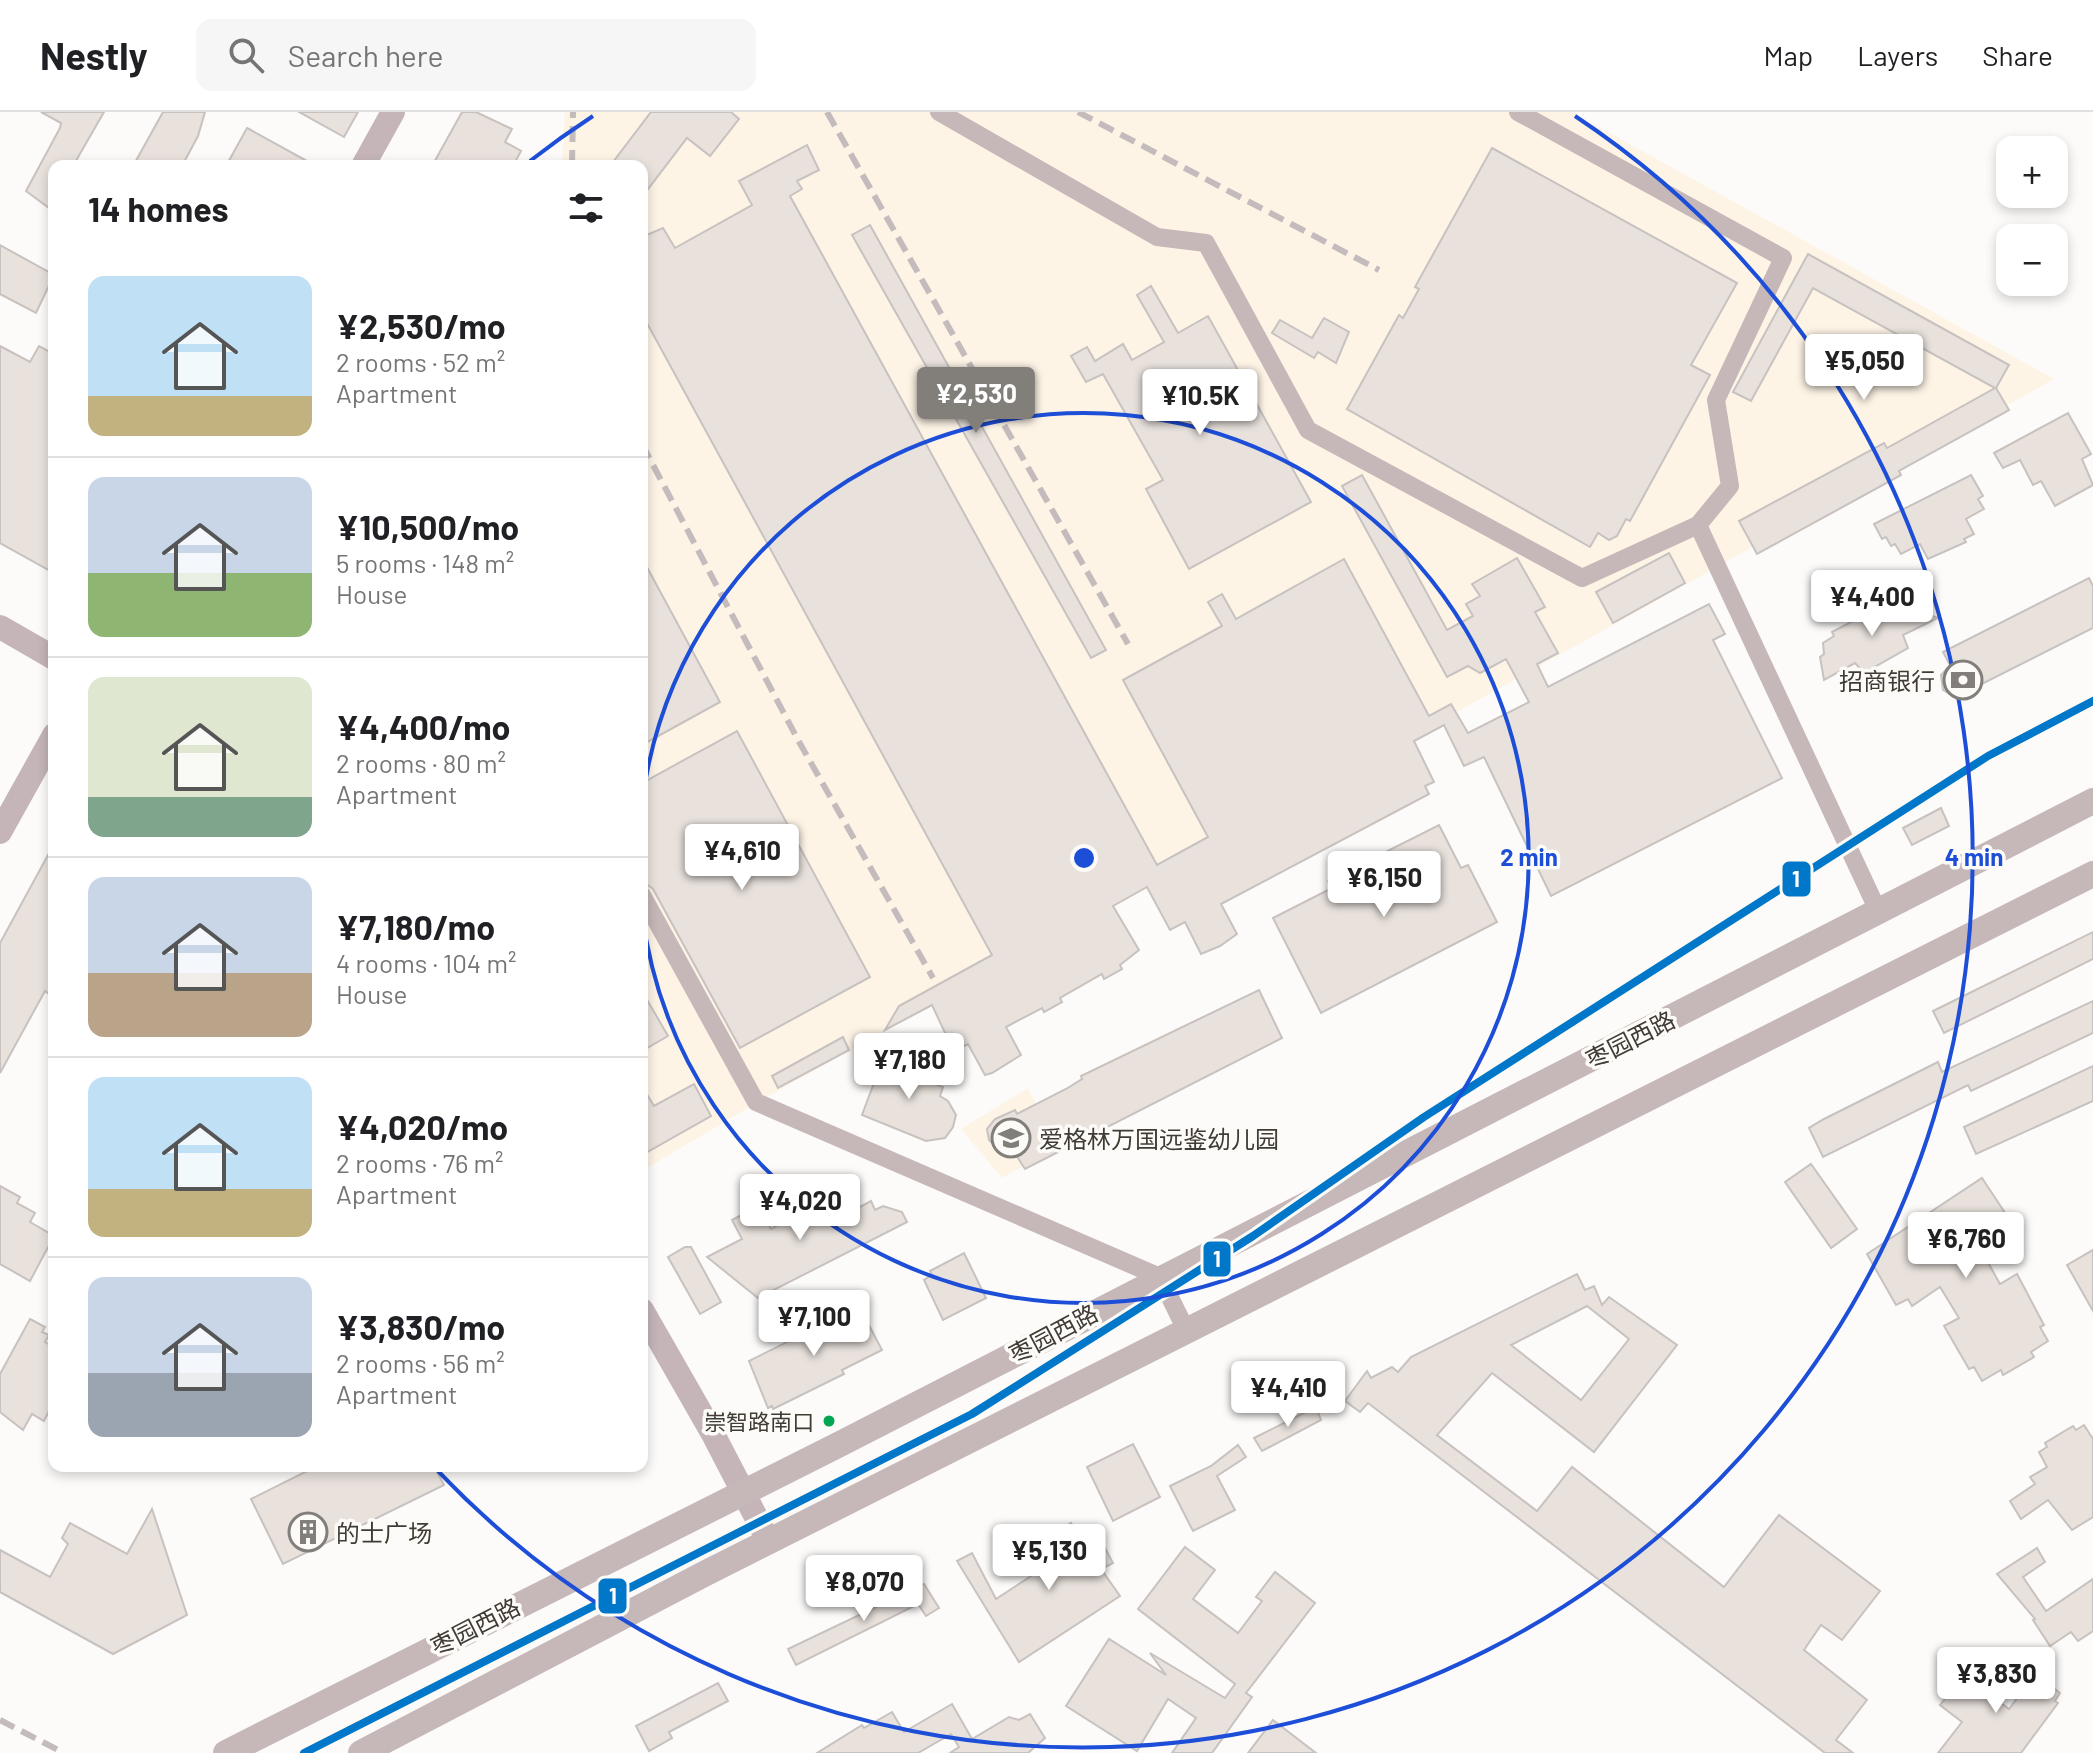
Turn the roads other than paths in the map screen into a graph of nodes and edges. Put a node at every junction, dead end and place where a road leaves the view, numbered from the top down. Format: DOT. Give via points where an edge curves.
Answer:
graph roads {
  1 [pos="393,112"];
  2 [pos="939,112"];
  3 [pos="1518,112"];
  4 [pos="366,160"];
  5 [pos="1698,525"];
  6 [pos="0,627"];
  7 [pos="48,655"];
  8 [pos="48,746"];
  9 [pos="2093,801"];
  10 [pos="0,832"];
  11 [pos="2093,874"];
  12 [pos="648,906"];
  13 [pos="1879,913"];
  14 [pos="1160,1277"];
  15 [pos="648,1321"];
  16 [pos="1186,1330"];
  17 [pos="743,1491"];
  18 [pos="769,1542"];
  19 [pos="226,1753"];
  20 [pos="361,1753"];
  1 -- 4 [label="street"];
  2 -- 5 [label="street" via="1157,237 1206,243 1308,430 1582,578"];
  3 -- 5 [label="street" via="1783,258 1716,400 1730,486"];
  5 -- 13 [label="street"];
  6 -- 7 [label="street"];
  8 -- 10 [label="street"];
  9 -- 13 [label="main road, 枣园西路"];
  11 -- 16 [label="main road"];
  12 -- 14 [label="street" via="756,1102"];
  13 -- 14 [label="main road, 枣园西路"];
  14 -- 16 [label="street"];
  14 -- 17 [label="main road, 枣园西路"];
  15 -- 17 [label="street"];
  16 -- 18 [label="main road"];
  17 -- 18 [label="street"];
  17 -- 19 [label="main road, 枣园西路"];
  18 -- 20 [label="main road"];
}
